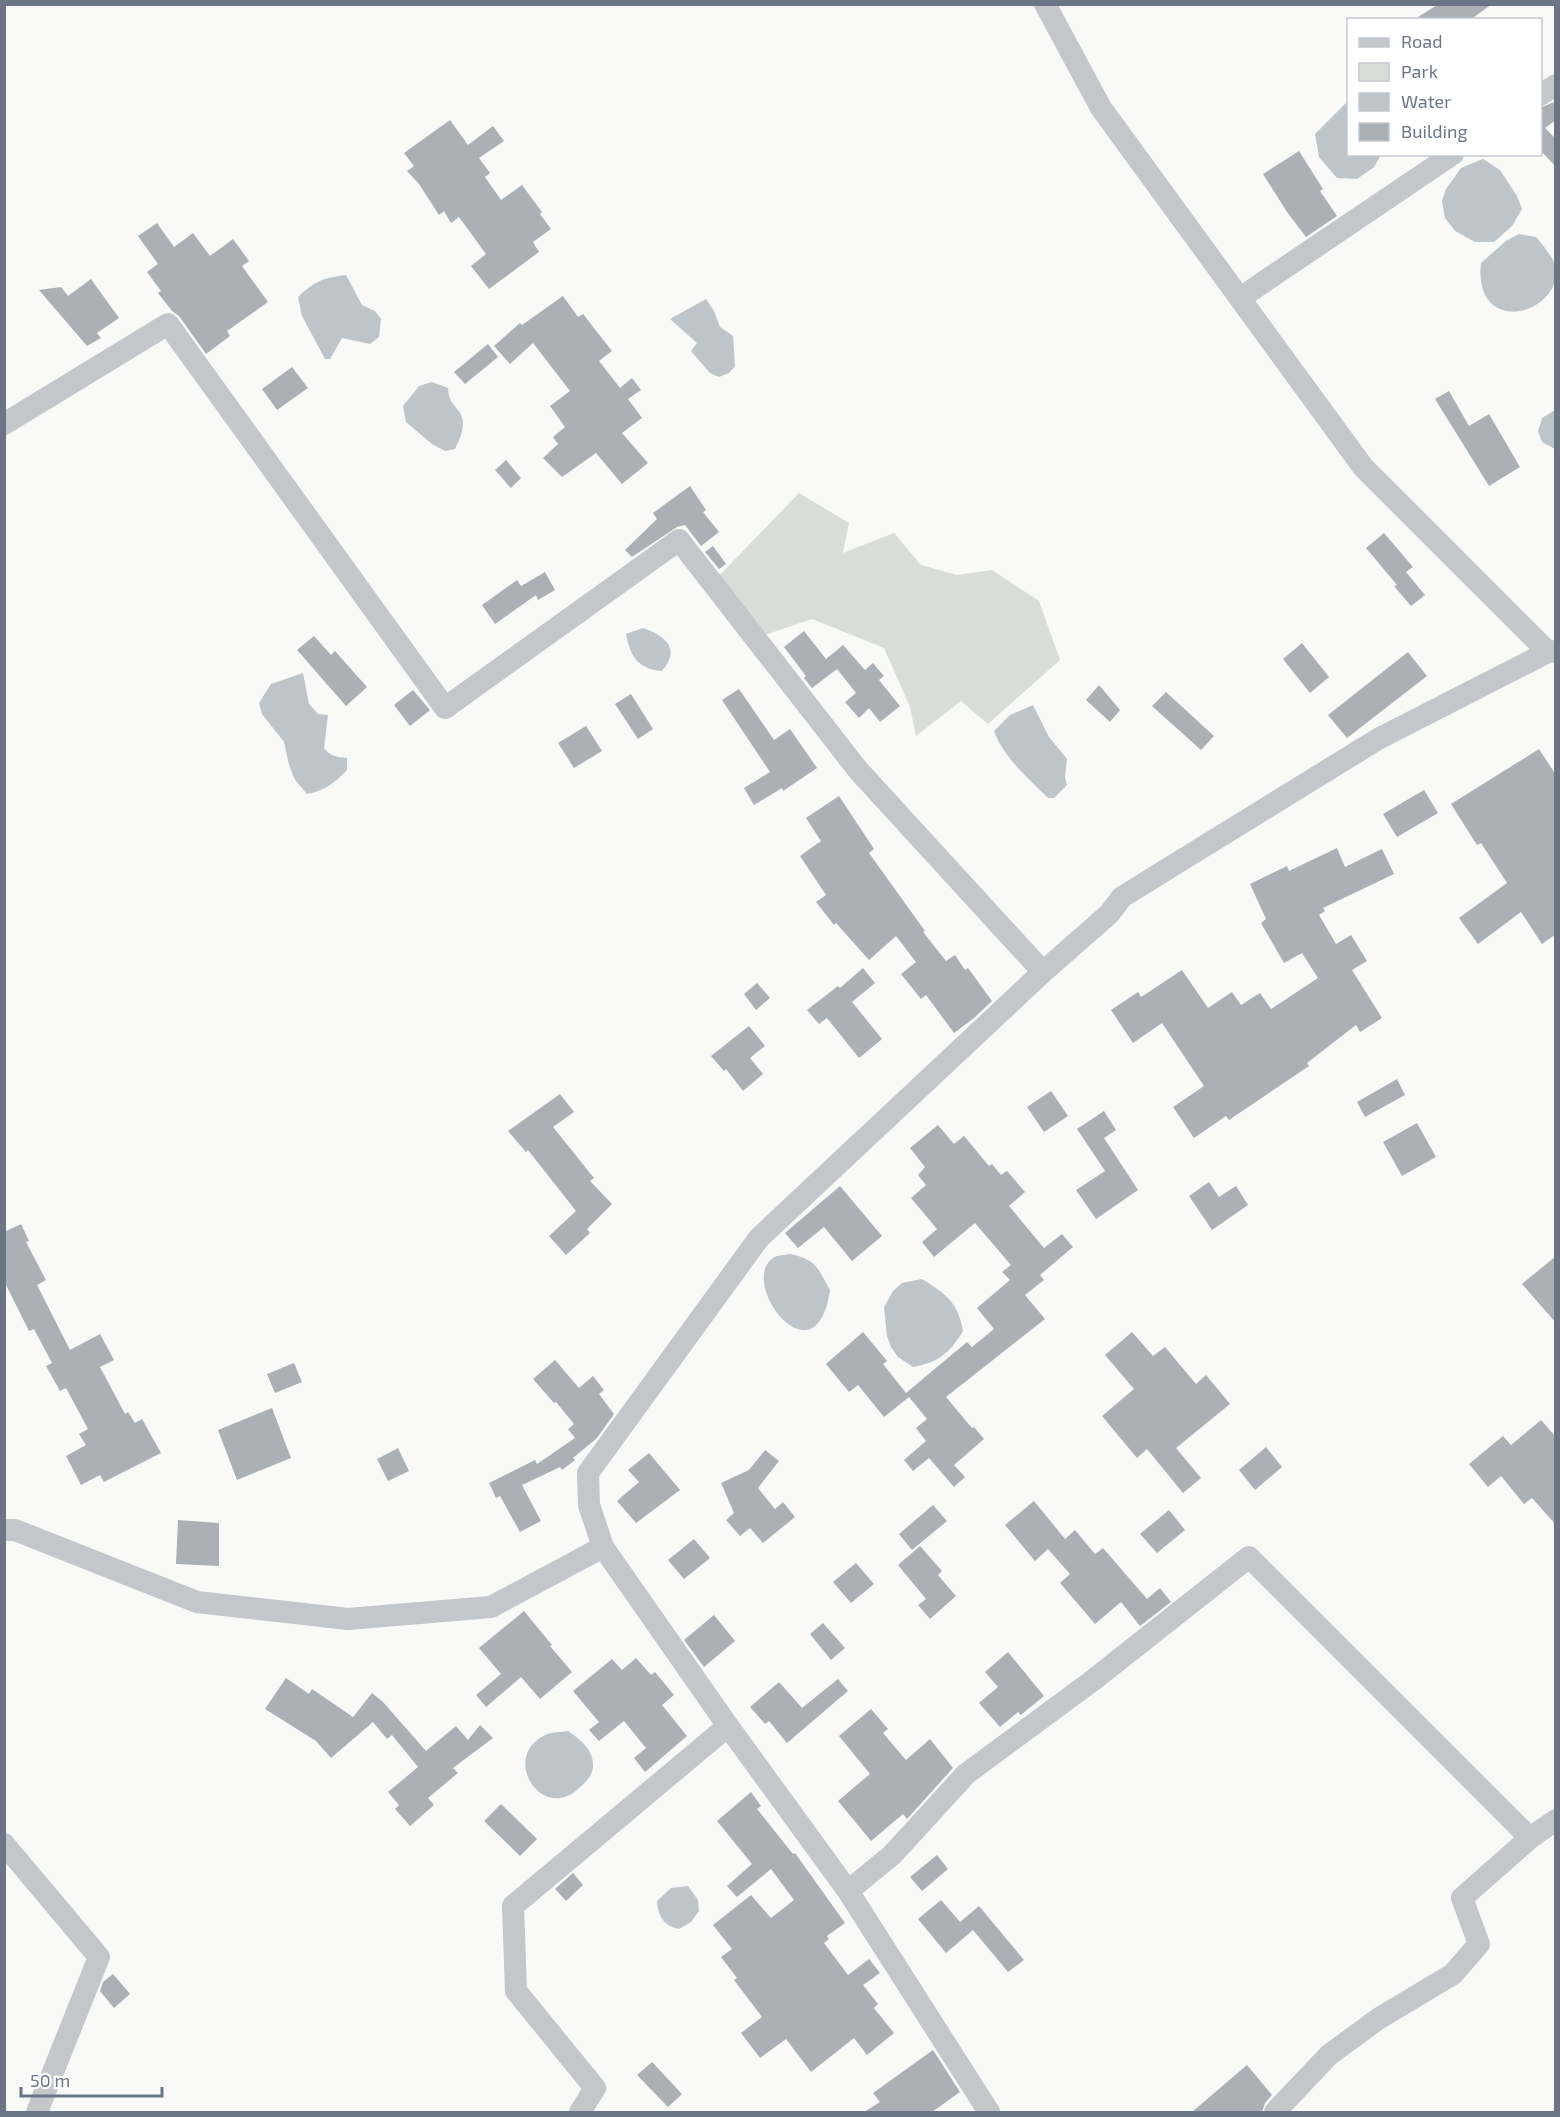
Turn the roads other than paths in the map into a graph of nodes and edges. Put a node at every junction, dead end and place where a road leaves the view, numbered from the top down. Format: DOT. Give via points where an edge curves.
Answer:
graph roads {
  1 [pos="1045,4"];
  2 [pos="1556,85"];
  3 [pos="1542,94"];
  4 [pos="1450,156"];
  5 [pos="1240,298"];
  6 [pos="4,424"];
  7 [pos="1552,651"];
  8 [pos="1043,972"];
  9 [pos="4,1530"];
  10 [pos="603,1547"];
  11 [pos="728,1726"];
  12 [pos="1556,1820"];
  13 [pos="1530,1838"];
  14 [pos="4,1844"];
  15 [pos="848,1891"];
  16 [pos="37,2112"];
  17 [pos="580,2112"];
  18 [pos="989,2112"];
  19 [pos="1275,2112"];
  1 -- 5 [label="street" via="1101,108"];
  2 -- 3 [label="street"];
  4 -- 5 [label="street"];
  5 -- 7 [label="street" via="1363,467"];
  6 -- 8 [label="street" via="168,324 445,708 679,540 858,770"];
  7 -- 8 [label="street" via="1378,739 1122,897"];
  8 -- 10 [label="street" via="759,1238 588,1473 589,1505"];
  9 -- 10 [label="street" via="15,1530 197,1602 348,1619 491,1607"];
  10 -- 11 [label="street"];
  11 -- 15 [label="street"];
  11 -- 17 [label="street" via="513,1906 516,1991 595,2088"];
  12 -- 13 [label="street"];
  13 -- 15 [label="street" via="1249,1557 966,1774 892,1855"];
  13 -- 19 [label="street" via="1462,1898 1479,1944 1453,1974 1378,2019 1329,2055"];
  14 -- 16 [label="street" via="99,1957"];
  15 -- 18 [label="street"];
}
